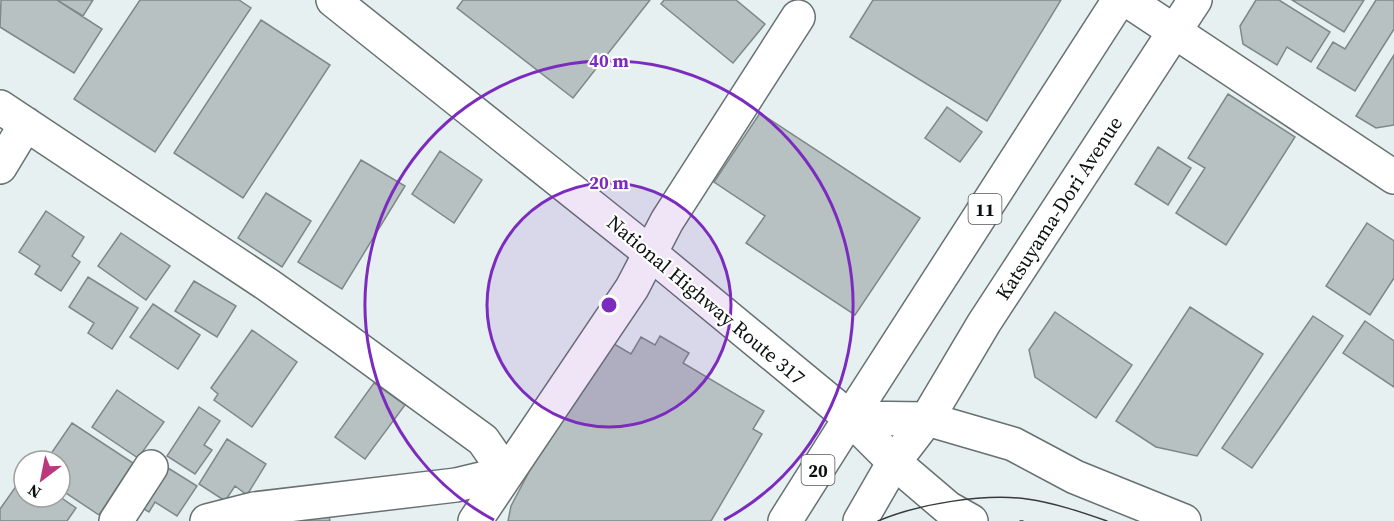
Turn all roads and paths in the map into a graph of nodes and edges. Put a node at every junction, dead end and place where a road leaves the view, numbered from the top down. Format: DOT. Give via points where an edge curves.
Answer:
graph roads {
  1 [pos="333,0"];
  2 [pos="1119,0"];
  3 [pos="1127,0"];
  4 [pos="1195,0"];
  5 [pos="798,17"];
  6 [pos="1174,31"];
  7 [pos="13,115"];
  8 [pos="0,167"];
  9 [pos="1391,168"];
  10 [pos="650,253"];
  11 [pos="850,418"];
  12 [pos="927,419"];
  13 [pos="894,462"];
  14 [pos="151,467"];
  15 [pos="506,473"];
  16 [pos="116,521"];
  17 [pos="207,521"];
  18 [pos="475,521"];
  19 [pos="785,521"];
  20 [pos="860,521"];
  21 [pos="971,521"];
  22 [pos="1184,521"];
  1 -- 10 [label="main road, National Highway Route 317"];
  2 -- 11 [label="main road, 11"];
  3 -- 6 [label="main road"];
  4 -- 6 [label="main road, Katsuyama-Dori Avenue"];
  5 -- 10 [label="main road"];
  6 -- 9 [label="main road"];
  6 -- 12 [label="main road, Katsuyama-Dori Avenue" via="984,323"];
  7 -- 8 [label="main road"];
  7 -- 15 [label="main road" via="343,338 483,440"];
  10 -- 11 [label="main road, National Highway Route 317"];
  10 -- 15 [label="main road" via="632,288"];
  11 -- 12 [label="main road"];
  11 -- 13 [label="main road, National Highway Route 317"];
  11 -- 19 [label="main road, 20"];
  12 -- 13 [label="main road, Katsuyama-Dori Avenue"];
  12 -- 22 [label="main road" via="1013,444 1075,477"];
  13 -- 20 [label="main road, Katsuyama-Dori Avenue"];
  13 -- 21 [label="main road, National Highway Route 317" via="948,508"];
  14 -- 16 [label="main road"];
  15 -- 17 [label="main road" via="456,485 254,509"];
  15 -- 18 [label="main road"];
}
